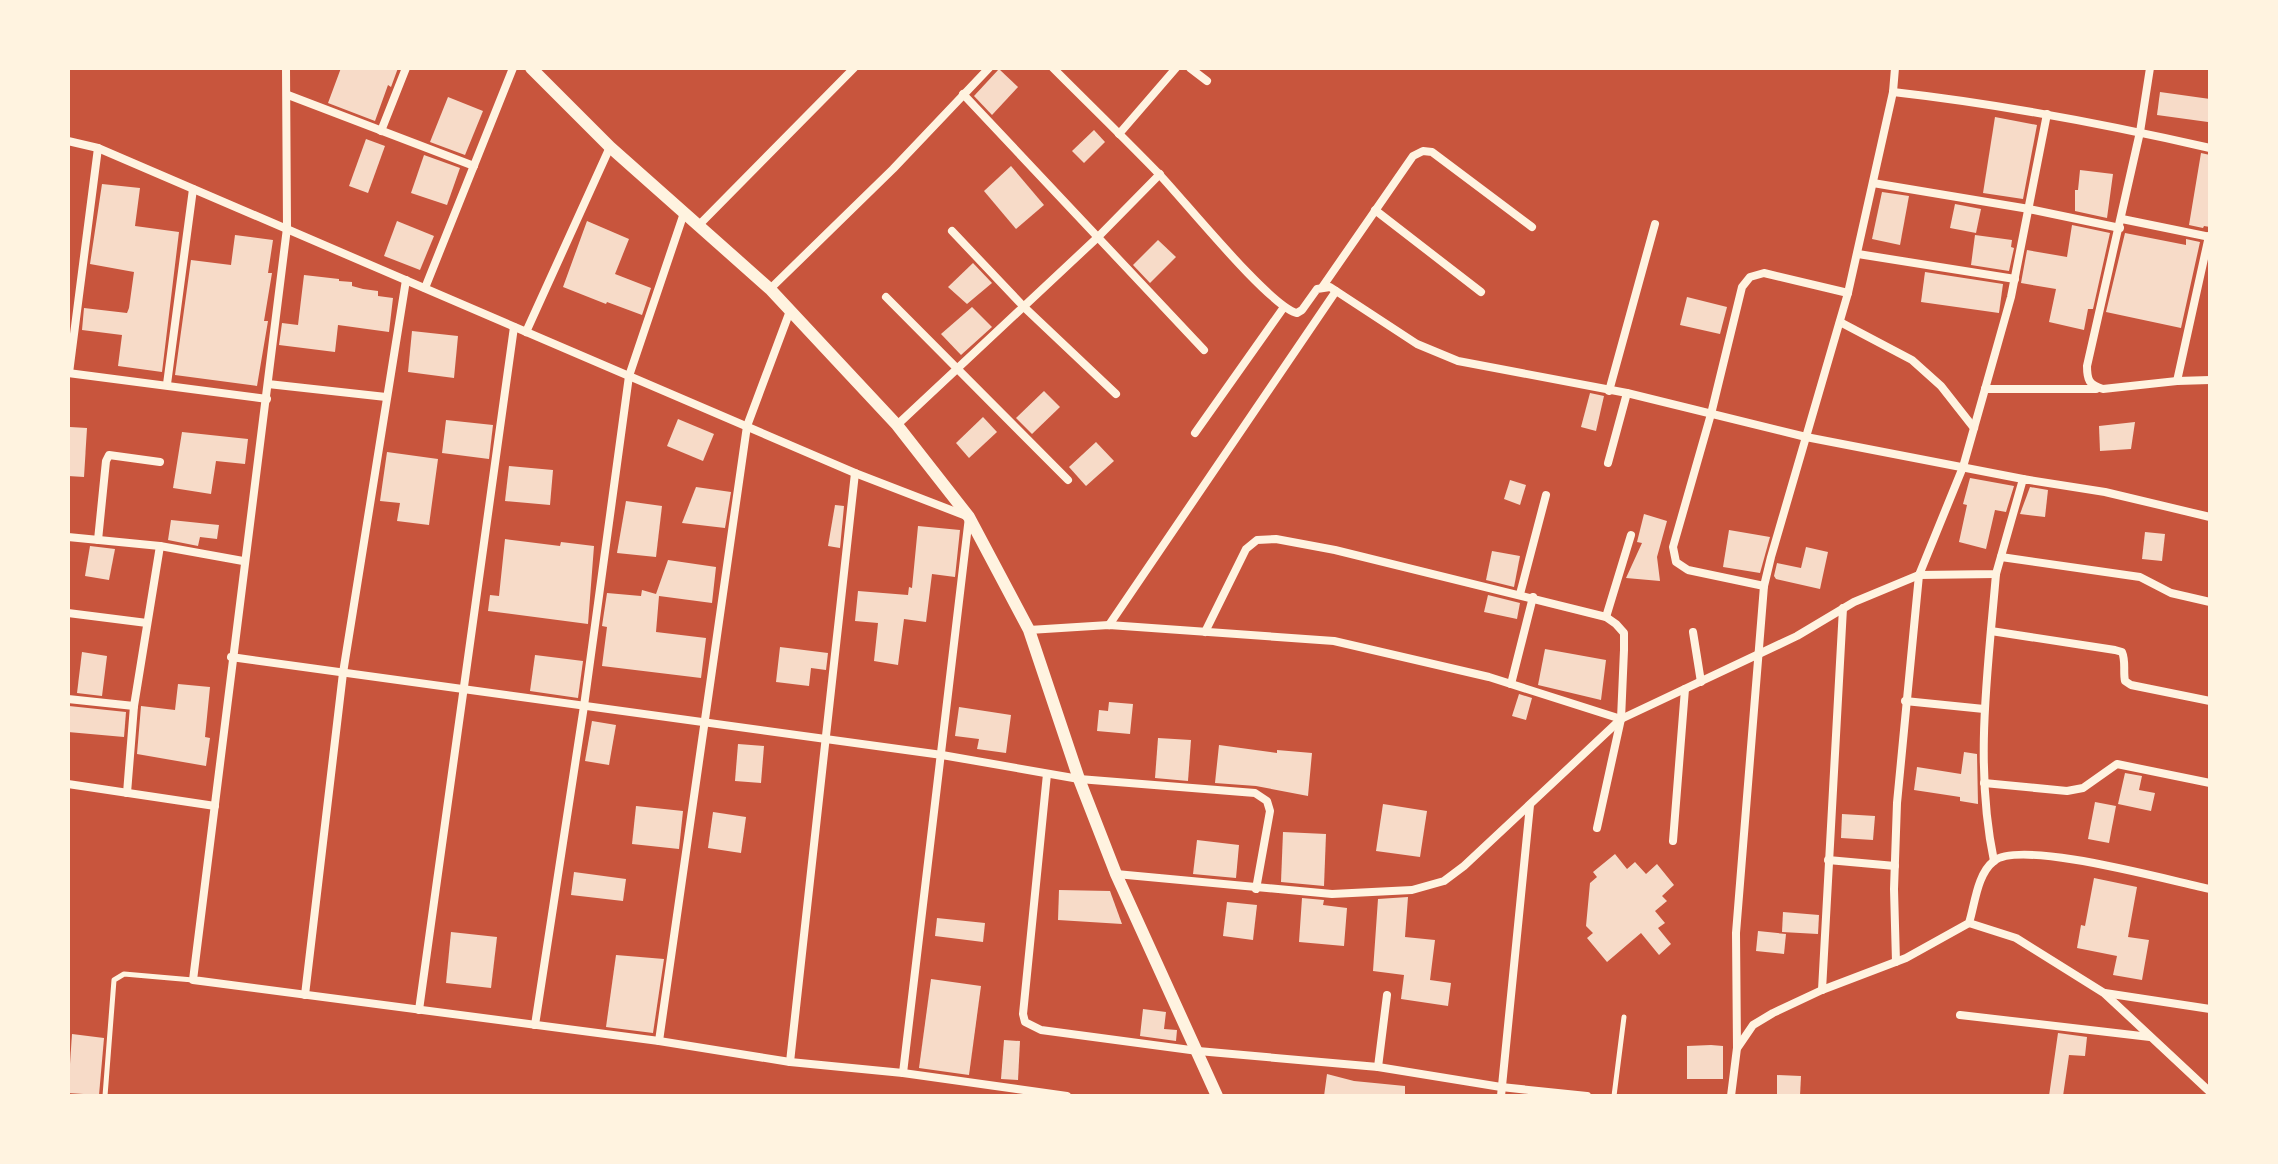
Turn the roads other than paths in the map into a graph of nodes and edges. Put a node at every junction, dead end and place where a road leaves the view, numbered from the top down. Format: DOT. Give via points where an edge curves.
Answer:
graph roads {
  1 [pos="286,68"];
  2 [pos="406,68"];
  3 [pos="513,68"];
  4 [pos="531,68"];
  5 [pos="854,68"];
  6 [pos="989,68"];
  7 [pos="1053,68"];
  8 [pos="1176,68"];
  9 [pos="1190,68"];
  10 [pos="1895,68"];
  11 [pos="2150,68"];
  12 [pos="1207,81"];
  13 [pos="1893,92"];
  14 [pos="963,94"];
  15 [pos="288,95"];
  16 [pos="2047,114"];
  17 [pos="381,131"];
  18 [pos="2140,132"];
  19 [pos="1119,134"];
  20 [pos="68,141"];
  21 [pos="610,147"];
  22 [pos="98,148"];
  23 [pos="2210,148"];
  24 [pos="474,166"];
  25 [pos="1160,174"];
  26 [pos="1873,183"];
  27 [pos="193,189"];
  28 [pos="2029,209"];
  29 [pos="1375,210"];
  30 [pos="684,213"];
  31 [pos="1655,224"];
  32 [pos="2121,224"];
  33 [pos="698,226"];
  34 [pos="1532,227"];
  35 [pos="287,228"];
  36 [pos="952,231"];
  37 [pos="1098,237"];
  38 [pos="2209,237"];
  39 [pos="1858,254"];
  40 [pos="2015,279"];
  41 [pos="406,280"];
  42 [pos="1323,286"];
  43 [pos="425,288"];
  44 [pos="770,289"];
  45 [pos="1336,291"];
  46 [pos="1481,292"];
  47 [pos="1848,293"];
  48 [pos="886,297"];
  49 [pos="1024,307"];
  50 [pos="1284,307"];
  51 [pos="790,311"];
  52 [pos="1840,322"];
  53 [pos="514,327"];
  54 [pos="526,332"];
  55 [pos="1204,350"];
  56 [pos="959,369"];
  57 [pos="68,373"];
  58 [pos="629,376"];
  59 [pos="2210,380"];
  60 [pos="2177,381"];
  61 [pos="167,384"];
  62 [pos="268,384"];
  63 [pos="1985,389"];
  64 [pos="2103,389"];
  65 [pos="1609,391"];
  66 [pos="1627,393"];
  67 [pos="1116,394"];
  68 [pos="386,397"];
  69 [pos="267,399"];
  70 [pos="1711,414"];
  71 [pos="897,425"];
  72 [pos="747,426"];
  73 [pos="1974,428"];
  74 [pos="1195,433"];
  75 [pos="1806,437"];
  76 [pos="160,462"];
  77 [pos="1608,463"];
  78 [pos="1963,467"];
  79 [pos="855,473"];
  80 [pos="2023,479"];
  81 [pos="1068,480"];
  82 [pos="1546,495"];
  83 [pos="969,517"];
  84 [pos="2210,517"];
  85 [pos="1631,535"];
  86 [pos="68,537"];
  87 [pos="98,540"];
  88 [pos="160,546"];
  89 [pos="2001,557"];
  90 [pos="243,561"];
  91 [pos="1996,574"];
  92 [pos="1919,575"];
  93 [pos="1764,586"];
  94 [pos="1520,594"];
  95 [pos="1533,597"];
  96 [pos="2210,602"];
  97 [pos="1843,608"];
  98 [pos="68,613"];
  99 [pos="1606,617"];
  100 [pos="147,623"];
  101 [pos="1109,625"];
  102 [pos="1029,630"];
  103 [pos="1991,631"];
  104 [pos="1205,632"];
  105 [pos="1693,632"];
  106 [pos="1760,653"];
  107 [pos="231,657"];
  108 [pos="343,673"];
  109 [pos="1701,682"];
  110 [pos="1511,684"];
  111 [pos="1685,689"];
  112 [pos="463,690"];
  113 [pos="68,699"];
  114 [pos="1905,701"];
  115 [pos="2210,701"];
  116 [pos="134,706"];
  117 [pos="584,706"];
  118 [pos="1984,709"];
  119 [pos="1621,719"];
  120 [pos="703,722"];
  121 [pos="825,739"];
  122 [pos="942,755"];
  123 [pos="1047,774"];
  124 [pos="1079,779"];
  125 [pos="1984,783"];
  126 [pos="2210,783"];
  127 [pos="68,784"];
  128 [pos="127,793"];
  129 [pos="1530,804"];
  130 [pos="215,806"];
  131 [pos="1597,828"];
  132 [pos="1673,841"];
  133 [pos="1828,860"];
  134 [pos="1994,861"];
  135 [pos="1895,866"];
  136 [pos="1116,874"];
  137 [pos="1256,889"];
  138 [pos="2210,889"];
  139 [pos="1969,923"];
  140 [pos="1896,962"];
  141 [pos="193,980"];
  142 [pos="1822,990"];
  143 [pos="2104,993"];
  144 [pos="305,995"];
  145 [pos="1387,995"];
  146 [pos="2210,1009"];
  147 [pos="419,1010"];
  148 [pos="1960,1015"];
  149 [pos="1624,1017"];
  150 [pos="535,1025"];
  151 [pos="2151,1037"];
  152 [pos="659,1041"];
  153 [pos="1737,1048"];
  154 [pos="1198,1051"];
  155 [pos="790,1062"];
  156 [pos="1378,1067"];
  157 [pos="903,1073"];
  158 [pos="1501,1092"];
  159 [pos="2210,1092"];
  160 [pos="105,1096"];
  161 [pos="1067,1096"];
  162 [pos="1217,1096"];
  163 [pos="1587,1096"];
  164 [pos="1614,1096"];
  165 [pos="1731,1096"];
  1 -- 15 [label="street"];
  2 -- 17 [label="street"];
  3 -- 24 [label="street"];
  4 -- 21 [label="street"];
  5 -- 33 [label="street"];
  6 -- 14 [label="street"];
  7 -- 19 [label="street"];
  8 -- 19 [label="street"];
  9 -- 12 [label="street"];
  10 -- 13 [label="street"];
  11 -- 18 [label="street"];
  13 -- 16 [label="street"];
  13 -- 26 [label="street"];
  14 -- 37 [label="street"];
  14 -- 44 [label="street"];
  15 -- 17 [label="street"];
  15 -- 35 [label="street"];
  16 -- 18 [label="street"];
  16 -- 28 [label="street"];
  17 -- 24 [label="street"];
  18 -- 23 [label="street"];
  18 -- 32 [label="street"];
  19 -- 25 [label="street"];
  20 -- 22 [label="street"];
  21 -- 30 [label="street"];
  21 -- 54 [label="street"];
  22 -- 27 [label="street"];
  22 -- 57 [label="street"];
  24 -- 43 [label="street"];
  25 -- 37 [label="street"];
  25 -- 50 [label="street"];
  26 -- 28 [label="street"];
  26 -- 39 [label="street"];
  27 -- 35 [label="street"];
  27 -- 61 [label="street"];
  28 -- 32 [label="street"];
  28 -- 40 [label="street"];
  29 -- 34 [label="street" via="1413,156 1423,151 1432,152"];
  29 -- 42 [label="street"];
  29 -- 46 [label="street"];
  30 -- 33 [label="street"];
  30 -- 58 [label="street"];
  31 -- 65 [label="street"];
  32 -- 38 [label="street"];
  32 -- 64 [label="street" via="2087,366 2087,378"];
  33 -- 44 [label="street"];
  35 -- 41 [label="street"];
  35 -- 62 [label="street"];
  36 -- 49 [label="street"];
  37 -- 49 [label="street"];
  37 -- 55 [label="street"];
  38 -- 60 [label="street"];
  39 -- 40 [label="street"];
  39 -- 47 [label="street"];
  40 -- 63 [label="street"];
  41 -- 43 [label="street"];
  41 -- 68 [label="street"];
  42 -- 45 [label="street"];
  42 -- 50 [label="street" via="1297,313"];
  43 -- 53 [label="street"];
  44 -- 51 [label="street"];
  45 -- 65 [label="street" via="1417,344 1458,361"];
  45 -- 101 [label="street"];
  47 -- 52 [label="street"];
  47 -- 70 [label="street" via="1764,273 1750,277 1742,287"];
  48 -- 56 [label="street"];
  49 -- 56 [label="street"];
  49 -- 67 [label="street"];
  50 -- 74 [label="street"];
  51 -- 71 [label="street"];
  51 -- 72 [label="street"];
  52 -- 73 [label="street" via="1912,360"];
  52 -- 75 [label="street"];
  53 -- 54 [label="street"];
  53 -- 112 [label="street"];
  54 -- 58 [label="street"];
  56 -- 71 [label="street"];
  56 -- 81 [label="street"];
  57 -- 61 [label="street"];
  58 -- 72 [label="street"];
  58 -- 117 [label="street"];
  59 -- 60 [label="street"];
  60 -- 64 [label="street"];
  61 -- 69 [label="street"];
  62 -- 68 [label="street"];
  62 -- 69 [label="street"];
  63 -- 64 [label="street"];
  63 -- 73 [label="street"];
  65 -- 66 [label="street"];
  66 -- 70 [label="street"];
  66 -- 77 [label="street"];
  68 -- 108 [label="street"];
  69 -- 90 [label="street"];
  70 -- 75 [label="street"];
  70 -- 93 [label="street" via="1673,547 1676,562 1688,570"];
  71 -- 83 [label="street"];
  72 -- 79 [label="street"];
  72 -- 120 [label="street"];
  73 -- 78 [label="street"];
  75 -- 78 [label="street"];
  75 -- 93 [label="street"];
  76 -- 87 [label="street" via="109,455"];
  78 -- 80 [label="street"];
  78 -- 92 [label="street"];
  79 -- 83 [label="street"];
  79 -- 121 [label="street"];
  80 -- 84 [label="street"];
  80 -- 89 [label="street"];
  82 -- 94 [label="street"];
  83 -- 102 [label="street"];
  83 -- 122 [label="street"];
  85 -- 99 [label="street"];
  86 -- 87 [label="street"];
  87 -- 88 [label="street"];
  88 -- 90 [label="street"];
  88 -- 100 [label="street"];
  89 -- 91 [label="street"];
  89 -- 96 [label="street" via="2140,577"];
  90 -- 107 [label="street"];
  91 -- 92 [label="street"];
  91 -- 103 [label="street"];
  92 -- 97 [label="street"];
  92 -- 114 [label="street"];
  93 -- 106 [label="street"];
  94 -- 95 [label="street"];
  94 -- 104 [label="street" via="1335,550 1257,540 1246,549"];
  95 -- 99 [label="street"];
  95 -- 110 [label="street"];
  97 -- 106 [label="street"];
  97 -- 133 [label="street"];
  98 -- 100 [label="street"];
  99 -- 119 [label="street" via="1624,633"];
  100 -- 116 [label="street"];
  101 -- 102 [label="street"];
  101 -- 104 [label="street"];
  102 -- 124 [label="street"];
  103 -- 115 [label="street" via="2122,652 2125,681 2131,685"];
  103 -- 118 [label="street"];
  104 -- 110 [label="street" via="1334,641"];
  105 -- 109 [label="street"];
  106 -- 109 [label="street"];
  106 -- 153 [label="street" via="1736,933"];
  107 -- 108 [label="street"];
  107 -- 130 [label="street"];
  108 -- 112 [label="street"];
  108 -- 144 [label="street"];
  109 -- 111 [label="street"];
  110 -- 119 [label="street"];
  111 -- 119 [label="street"];
  111 -- 132 [label="street"];
  112 -- 117 [label="street"];
  112 -- 147 [label="street"];
  113 -- 116 [label="street"];
  114 -- 118 [label="street"];
  114 -- 135 [label="street"];
  116 -- 128 [label="street"];
  117 -- 120 [label="street"];
  117 -- 150 [label="street"];
  118 -- 125 [label="street"];
  119 -- 129 [label="street"];
  119 -- 131 [label="street"];
  120 -- 121 [label="street"];
  120 -- 152 [label="street"];
  121 -- 122 [label="street"];
  121 -- 155 [label="street"];
  122 -- 123 [label="street"];
  122 -- 157 [label="street"];
  123 -- 124 [label="street"];
  123 -- 154 [label="street" via="1025,1022 1041,1030"];
  124 -- 136 [label="street"];
  124 -- 137 [label="street" via="1262,797 1270,811"];
  125 -- 126 [label="street" via="2067,791 2083,788 2117,764"];
  125 -- 134 [label="street"];
  127 -- 128 [label="street"];
  128 -- 130 [label="street"];
  129 -- 137 [label="street" via="1444,881 1412,890 1332,894"];
  129 -- 158 [label="street"];
  130 -- 141 [label="street"];
  133 -- 135 [label="street"];
  133 -- 142 [label="street"];
  134 -- 138 [label="street" via="2031,854"];
  134 -- 139 [label="street" via="1983,875"];
  135 -- 140 [label="street"];
  136 -- 137 [label="street"];
  136 -- 154 [label="street"];
  139 -- 140 [label="street"];
  139 -- 143 [label="street" via="2016,938"];
  140 -- 142 [label="street"];
  141 -- 144 [label="street"];
  141 -- 160 [label="lane" via="124,974 114,980"];
  142 -- 153 [label="street" via="1753,1025"];
  143 -- 146 [label="street"];
  143 -- 151 [label="street"];
  144 -- 147 [label="street"];
  145 -- 156 [label="street"];
  147 -- 150 [label="street"];
  148 -- 151 [label="street"];
  149 -- 164 [label="lane"];
  150 -- 152 [label="street"];
  151 -- 159 [label="street"];
  152 -- 155 [label="street"];
  153 -- 165 [label="street"];
  154 -- 156 [label="street"];
  154 -- 162 [label="street"];
  155 -- 157 [label="street"];
  156 -- 158 [label="street"];
  157 -- 161 [label="street"];
  158 -- 163 [label="street"];
}
